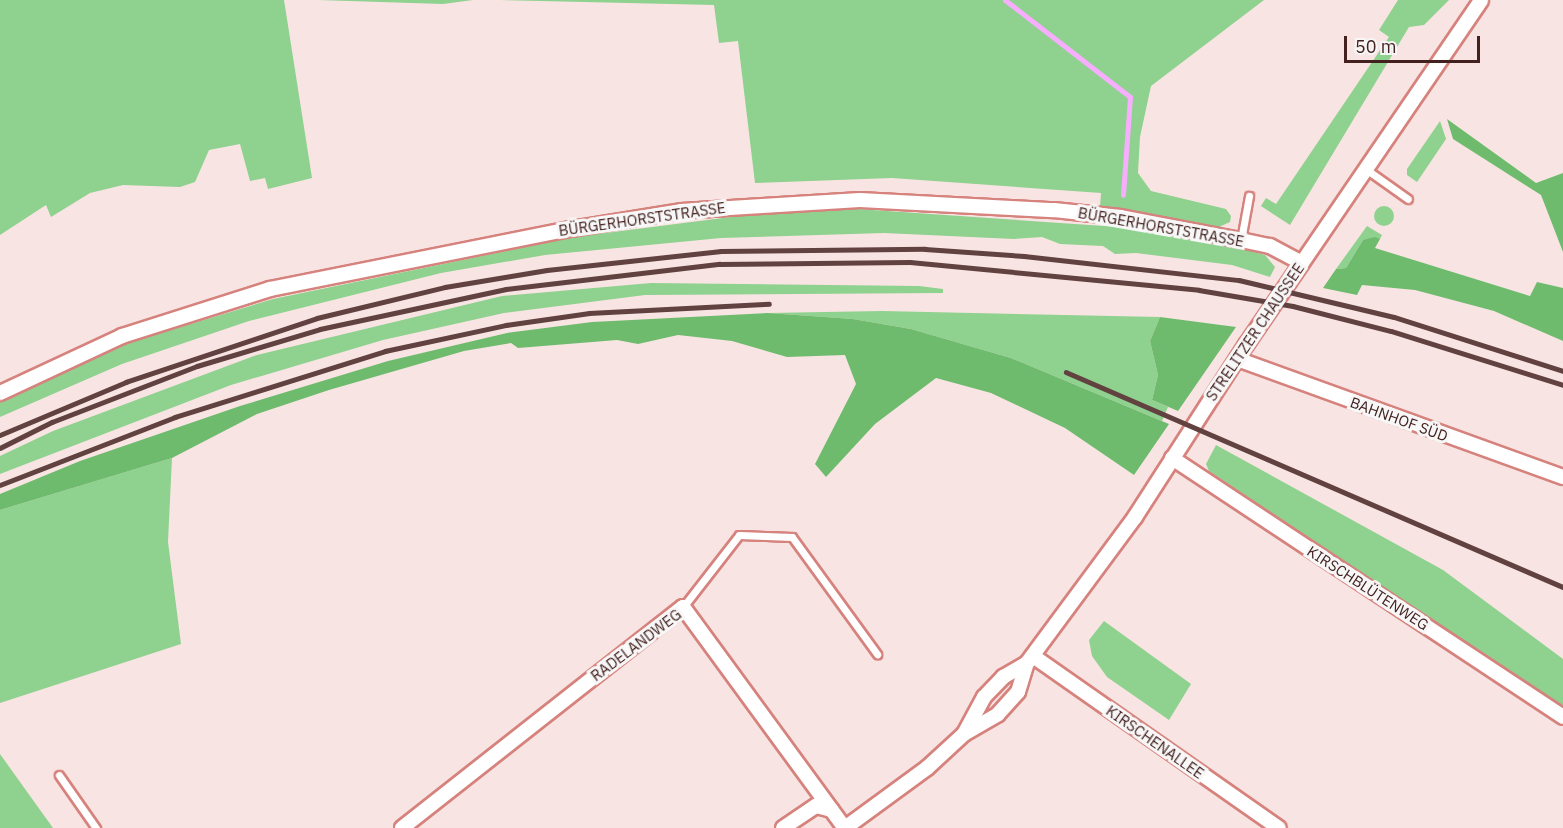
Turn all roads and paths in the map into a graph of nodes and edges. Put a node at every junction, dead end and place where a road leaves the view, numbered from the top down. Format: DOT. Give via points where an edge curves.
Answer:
graph roads {
  1 [pos="1481,0"];
  2 [pos="1366,170"];
  3 [pos="1249,196"];
  4 [pos="1408,199"];
  5 [pos="1241,240"];
  6 [pos="1302,263"];
  7 [pos="1236,359"];
  8 [pos="0,393"];
  9 [pos="1172,458"];
  10 [pos="1563,477"];
  11 [pos="683,607"];
  12 [pos="877,654"];
  13 [pos="1030,659"];
  14 [pos="1563,717"];
  15 [pos="964,734"];
  16 [pos="59,776"];
  17 [pos="832,810"];
  18 [pos="96,828"];
  19 [pos="402,828"];
  20 [pos="783,828"];
  21 [pos="845,828"];
  22 [pos="1279,828"];
  1 -- 2 [label="street, STRELITZER CHAUSSEE"];
  2 -- 4 [label="lane"];
  2 -- 6 [label="street, STRELITZER CHAUSSEE"];
  3 -- 5 [label="lane"];
  5 -- 6 [label="street, BÜRGERHORSTSTRASSE" via="1270,246"];
  5 -- 8 [label="street, BÜRGERHORSTSTRASSE" via="1121,217 955,202 860,200 681,211 270,289 122,336"];
  6 -- 7 [label="street, STRELITZER CHAUSSEE"];
  7 -- 9 [label="street, STRELITZER CHAUSSEE"];
  7 -- 10 [label="street, BAHNHOF SÜD"];
  9 -- 13 [label="street, STRELITZER CHAUSSEE" via="1135,517"];
  9 -- 14 [label="street, KIRSCHBLÜTENWEG"];
  11 -- 12 [label="lane" via="739,535 792,537"];
  11 -- 17 [label="street, RADELANDWEG"];
  11 -- 19 [label="street, RADELANDWEG"];
  13 -- 15 [label="street, STRELITZER CHAUSSEE" via="992,687"];
  13 -- 15 [label="street, STRELITZER CHAUSSEE" via="1018,692 1008,704"];
  13 -- 22 [label="street, KIRSCHENALLEE"];
  15 -- 21 [label="street, STRELITZER CHAUSSEE" via="927,768"];
  16 -- 18 [label="lane"];
  17 -- 20 [label="street" via="816,806"];
  17 -- 21 [label="street, RADELANDWEG"];
}
